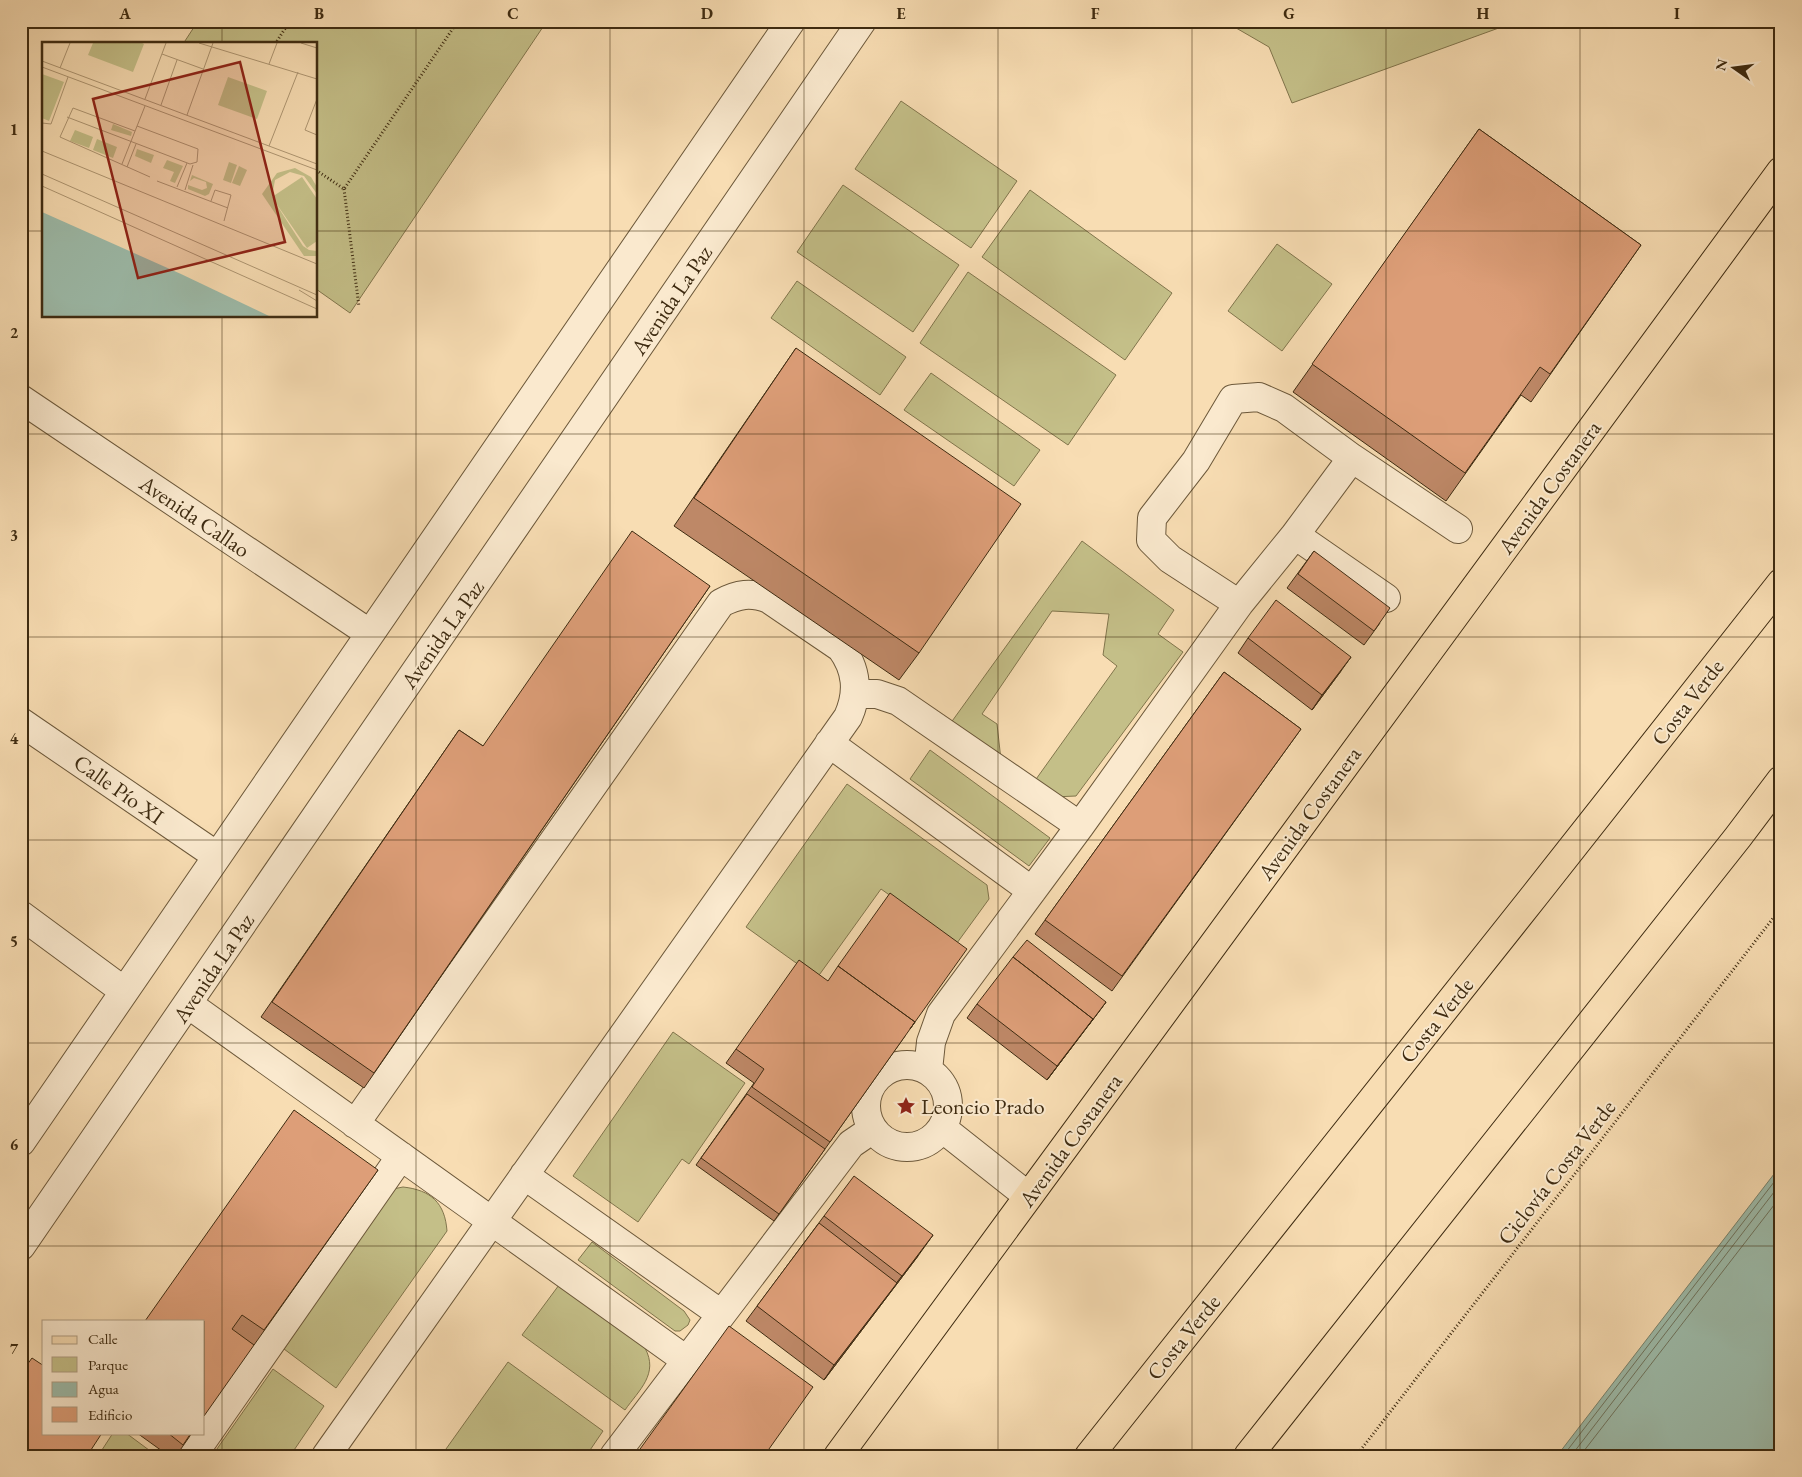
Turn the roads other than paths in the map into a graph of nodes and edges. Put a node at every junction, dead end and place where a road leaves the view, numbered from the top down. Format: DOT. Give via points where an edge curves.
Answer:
graph roads {
  1 [pos="791,21"];
  2 [pos="862,21"];
  3 [pos="1781,171"];
  4 [pos="21,399"];
  5 [pos="1352,458"];
  6 [pos="1458,529"];
  7 [pos="1295,535"];
  8 [pos="1781,583"];
  9 [pos="1386,598"];
  10 [pos="1239,604"];
  11 [pos="369,633"];
  12 [pos="856,694"];
  13 [pos="21,722"];
  14 [pos="829,743"];
  15 [pos="1781,780"];
  16 [pos="1080,826"];
  17 [pos="217,856"];
  18 [pos="1032,891"];
  19 [pos="21,915"];
  20 [pos="124,991"];
  21 [pos="188,1004"];
  22 [pos="928,1070"];
  23 [pos="355,1124"];
  24 [pos="942,1128"];
  25 [pos="873,1129"];
  26 [pos="21,1142"];
  27 [pos="401,1156"];
  28 [pos="524,1175"];
  29 [pos="1028,1196"];
  30 [pos="492,1221"];
  31 [pos="21,1246"];
  32 [pos="721,1314"];
  33 [pos="686,1360"];
  34 [pos="1095,1450"];
  35 [pos="1248,1455"];
  36 [pos="192,1456"];
  37 [pos="326,1456"];
  38 [pos="614,1456"];
  39 [pos="838,1456"];
  1 -- 11 [label="street"];
  2 -- 21 [label="street, Avenida La Paz"];
  3 -- 29 [label="main road, Avenida Costanera"];
  4 -- 11 [label="street, Avenida Callao"];
  5 -- 6 [label="street"];
  5 -- 7 [label="street"];
  5 -- 10 [label="street" via="1284,408 1259,397 1233,399 1196,461 1152,518 1151,540 1170,559"];
  7 -- 9 [label="street"];
  7 -- 10 [label="street"];
  8 -- 34 [label="main road, Costa Verde"];
  10 -- 16 [label="street"];
  11 -- 17 [label="street"];
  12 -- 14 [label="street" via="848,717"];
  12 -- 16 [label="street" via="877,694 898,702"];
  12 -- 23 [label="street" via="854,670 842,648 770,598 744,594 721,603"];
  13 -- 17 [label="street, Calle Pío XI"];
  14 -- 18 [label="street"];
  14 -- 28 [label="street"];
  15 -- 35 [label="main road"];
  16 -- 18 [label="street"];
  17 -- 20 [label="street"];
  18 -- 22 [label="street" via="942,1014 931,1042"];
  19 -- 20 [label="street"];
  20 -- 26 [label="street"];
  21 -- 23 [label="street"];
  21 -- 31 [label="street, Avenida La Paz"];
  22 -- 24 [label="street" via="946,1090 947,1116"];
  22 -- 25 [label="street" via="902,1064 878,1077 866,1102 867,1116"];
  23 -- 27 [label="street"];
  24 -- 25 [label="street" via="922,1145 909,1148 894,1146"];
  24 -- 29 [label="street"];
  25 -- 32 [label="street" via="851,1144"];
  27 -- 30 [label="street"];
  27 -- 36 [label="street"];
  28 -- 30 [label="street"];
  28 -- 32 [label="street"];
  29 -- 39 [label="main road, Avenida Costanera"];
  30 -- 33 [label="street"];
  30 -- 37 [label="street"];
  32 -- 33 [label="street"];
  33 -- 38 [label="street"];
}
